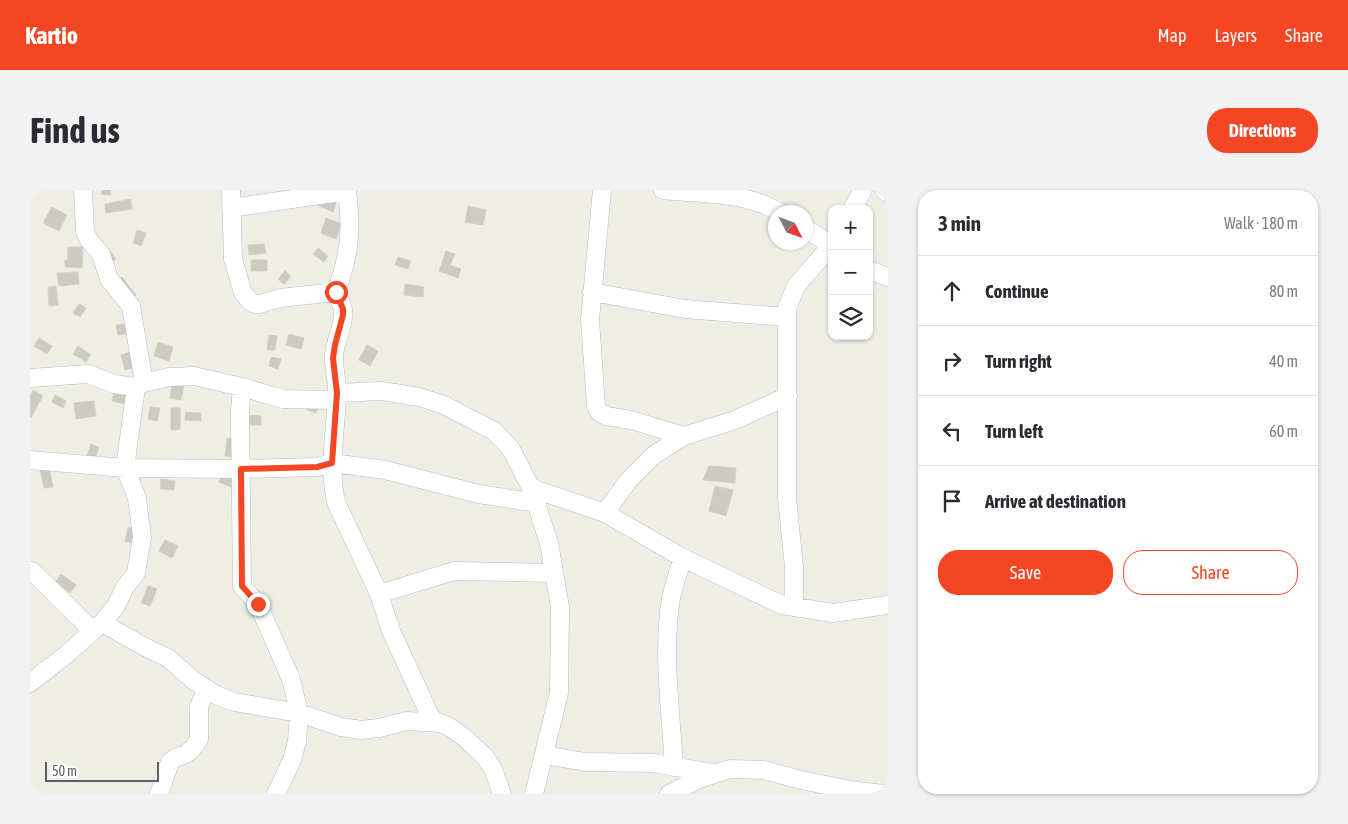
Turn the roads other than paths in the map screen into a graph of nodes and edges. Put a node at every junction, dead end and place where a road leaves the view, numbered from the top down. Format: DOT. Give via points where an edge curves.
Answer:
graph roads {
  1 [pos="83,190"];
  2 [pos="231,190"];
  3 [pos="603,190"];
  4 [pos="663,190"];
  5 [pos="863,190"];
  6 [pos="884,190"];
  7 [pos="347,191"];
  8 [pos="888,193"];
  9 [pos="768,205"];
  10 [pos="854,205"];
  11 [pos="231,208"];
  12 [pos="813,235"];
  13 [pos="828,248"];
  14 [pos="828,250"];
  15 [pos="873,271"];
  16 [pos="888,277"];
  17 [pos="336,292"];
  18 [pos="592,292"];
  19 [pos="787,317"];
  20 [pos="30,378"];
  21 [pos="140,385"];
  22 [pos="242,387"];
  23 [pos="337,396"];
  24 [pos="788,396"];
  25 [pos="684,436"];
  26 [pos="30,460"];
  27 [pos="332,463"];
  28 [pos="125,468"];
  29 [pos="241,469"];
  30 [pos="534,495"];
  31 [pos="605,513"];
  32 [pos="684,558"];
  33 [pos="30,571"];
  34 [pos="554,573"];
  35 [pos="379,594"];
  36 [pos="888,605"];
  37 [pos="794,607"];
  38 [pos="98,627"];
  39 [pos="30,683"];
  40 [pos="206,688"];
  41 [pos="299,713"];
  42 [pos="433,722"];
  43 [pos="545,755"];
  44 [pos="674,767"];
  45 [pos="715,774"];
  46 [pos="159,794"];
  47 [pos="276,794"];
  48 [pos="502,794"];
  49 [pos="534,794"];
  50 [pos="669,794"];
  51 [pos="883,794"];
  1 -- 21 [label="street" via="85,232 104,260 109,279 131,306"];
  2 -- 11 [label="street"];
  3 -- 18 [label="street"];
  4 -- 9 [label="street" via="743,198"];
  5 -- 10 [label="street"];
  6 -- 8 [label="street"];
  7 -- 11 [label="street"];
  7 -- 17 [label="street" via="349,247"];
  11 -- 17 [label="street" via="233,259 243,293 251,302 260,304 280,298"];
  12 -- 13 [label="street"];
  14 -- 19 [label="street" via="796,286"];
  15 -- 16 [label="street"];
  17 -- 23 [label="street" via="343,309 333,358"];
  18 -- 19 [label="street" via="685,309"];
  18 -- 25 [label="street" via="590,320 599,412"];
  19 -- 24 [label="street"];
  20 -- 21 [label="street" via="88,374 114,384"];
  21 -- 22 [label="street" via="194,376"];
  21 -- 28 [label="street"];
  22 -- 23 [label="street" via="283,399"];
  22 -- 29 [label="street"];
  23 -- 27 [label="street"];
  23 -- 30 [label="street" via="382,391 444,405 494,431 511,449"];
  24 -- 25 [label="street" via="735,420"];
  24 -- 37 [label="street" via="787,498 794,567"];
  25 -- 31 [label="street" via="654,456 628,480"];
  26 -- 28 [label="street"];
  27 -- 29 [label="street" via="317,467"];
  27 -- 30 [label="street" via="385,470 479,494"];
  27 -- 35 [label="street" via="336,502"];
  28 -- 29 [label="street"];
  28 -- 38 [label="street" via="137,498 142,537 136,573 116,606"];
  29 -- 41 [label="street" via="242,586 258,604 291,678"];
  30 -- 31 [label="street"];
  30 -- 34 [label="street"];
  31 -- 32 [label="street"];
  32 -- 37 [label="street" via="782,605"];
  32 -- 44 [label="street" via="672,596 668,623"];
  33 -- 38 [label="street"];
  34 -- 35 [label="street" via="454,571"];
  34 -- 43 [label="street" via="560,607 559,693"];
  35 -- 42 [label="street" via="391,631"];
  36 -- 37 [label="street" via="833,613"];
  38 -- 39 [label="street"];
  38 -- 40 [label="street" via="168,658"];
  40 -- 41 [label="street" via="234,702"];
  40 -- 46 [label="street" via="199,707 199,739 186,754 170,762"];
  41 -- 42 [label="street" via="361,730 407,720"];
  41 -- 47 [label="street" via="292,760"];
  42 -- 48 [label="street" via="448,726 485,757"];
  43 -- 44 [label="street" via="585,762 653,763"];
  43 -- 49 [label="street"];
  44 -- 45 [label="street"];
  45 -- 50 [label="street"];
  45 -- 51 [label="street" via="730,769 764,770 850,790"];
}
